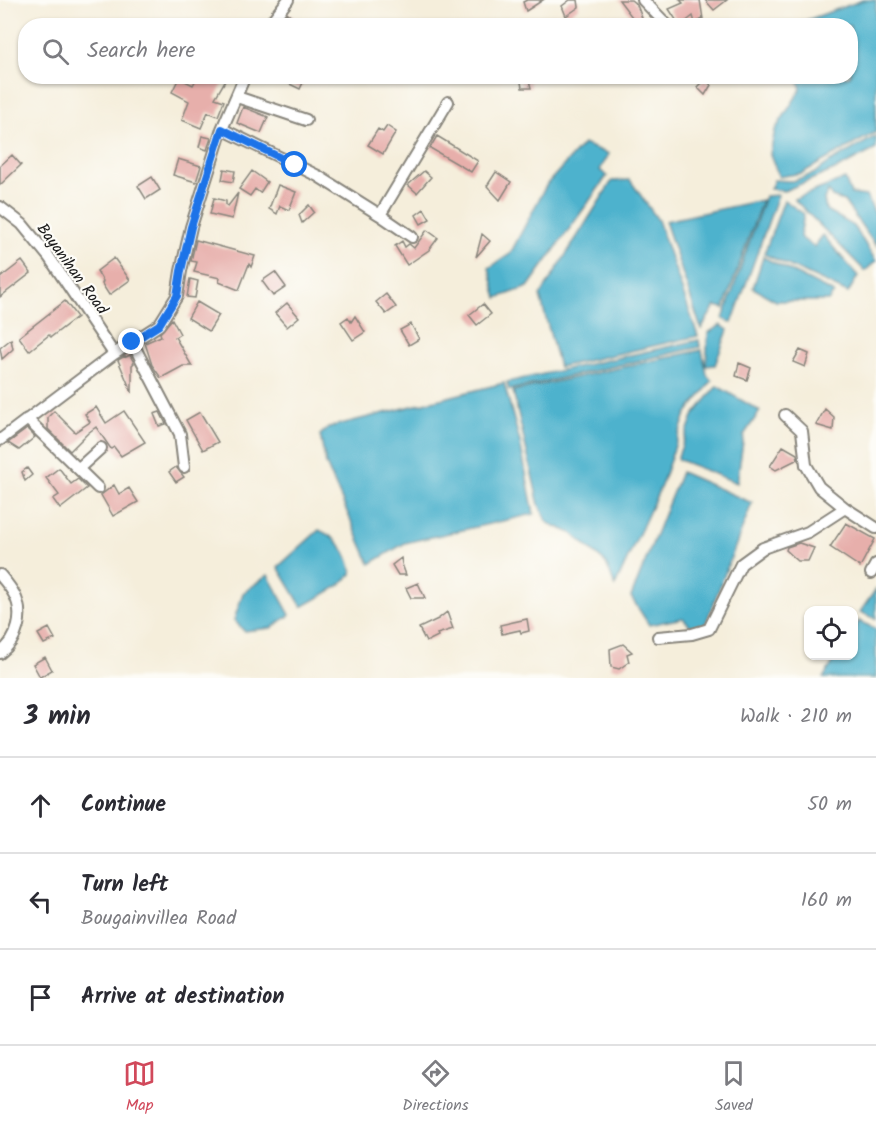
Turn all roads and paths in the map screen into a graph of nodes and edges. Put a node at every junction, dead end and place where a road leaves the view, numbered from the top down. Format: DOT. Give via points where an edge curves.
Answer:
graph roads {
  1 [pos="288,0"];
  2 [pos="643,0"];
  3 [pos="274,18"];
  4 [pos="660,18"];
  5 [pos="241,84"];
  6 [pos="237,97"];
  7 [pos="448,102"];
  8 [pos="306,120"];
  9 [pos="222,129"];
  10 [pos="0,207"];
  11 [pos="380,214"];
  12 [pos="412,237"];
  13 [pos="132,342"];
  14 [pos="114,354"];
  15 [pos="785,415"];
  16 [pos="27,419"];
  17 [pos="0,440"];
  18 [pos="101,448"];
  19 [pos="184,467"];
  20 [pos="79,468"];
  21 [pos="98,488"];
  22 [pos="845,508"];
  23 [pos="876,528"];
  24 [pos="0,575"];
  25 [pos="658,637"];
  26 [pos="0,653"];
  1 -- 3 [label="street"];
  2 -- 4 [label="street"];
  5 -- 6 [label="street"];
  6 -- 8 [label="street"];
  6 -- 9 [label="street"];
  7 -- 11 [label="street"];
  9 -- 11 [label="street" via="318,176"];
  9 -- 13 [label="street" via="191,227 177,296 159,325"];
  10 -- 14 [label="street, Bayanihan Road" via="22,224 49,257"];
  11 -- 12 [label="street"];
  13 -- 14 [label="street"];
  13 -- 19 [label="street" via="180,434"];
  14 -- 16 [label="street"];
  15 -- 22 [label="street" via="802,431 806,465 819,487"];
  16 -- 17 [label="street"];
  16 -- 20 [label="street"];
  18 -- 20 [label="street"];
  20 -- 21 [label="street"];
  22 -- 23 [label="street"];
  22 -- 25 [label="street" via="808,532 763,548 741,564 709,629"];
  24 -- 26 [label="street" via="14,594 20,620 7,648"];
}
